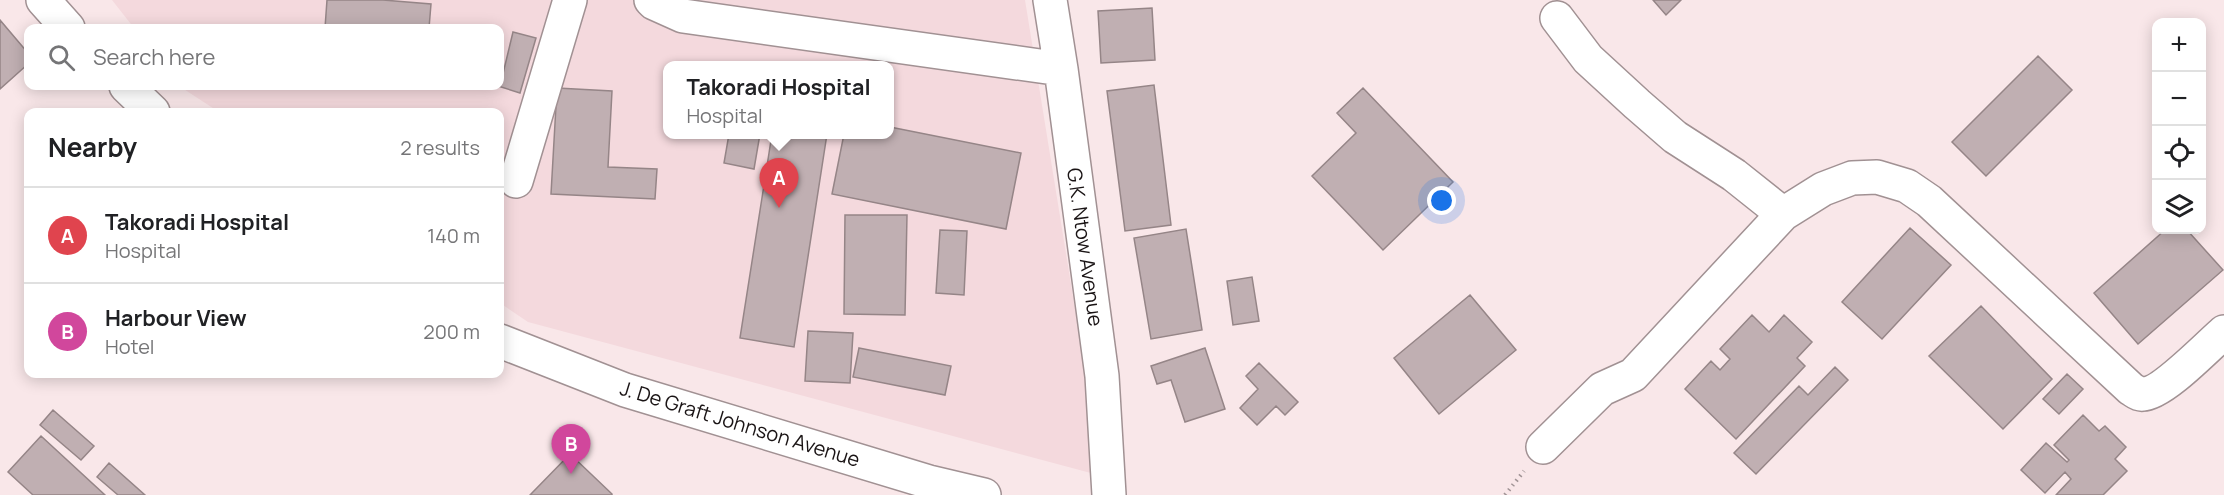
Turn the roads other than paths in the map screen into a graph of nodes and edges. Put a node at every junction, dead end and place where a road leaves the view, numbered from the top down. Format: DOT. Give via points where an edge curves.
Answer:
graph roads {
  1 [pos="43,0"];
  2 [pos="570,0"];
  3 [pos="651,0"];
  4 [pos="1050,0"];
  5 [pos="1557,18"];
  6 [pos="64,24"];
  7 [pos="1061,69"];
  8 [pos="130,90"];
  9 [pos="149,108"];
  10 [pos="516,181"];
  11 [pos="1783,214"];
  12 [pos="2224,332"];
  13 [pos="504,343"];
  14 [pos="1543,447"];
  15 [pos="984,495"];
  16 [pos="1109,495"];
  1 -- 6 [label="street"];
  2 -- 10 [label="street"];
  3 -- 7 [label="street" via="683,16"];
  4 -- 7 [label="street, G.K. Ntow Avenue"];
  5 -- 11 [label="street" via="1588,59 1675,137 1734,175"];
  7 -- 16 [label="street, G.K. Ntow Avenue" via="1102,376"];
  8 -- 9 [label="street"];
  11 -- 12 [label="street" via="1823,189 1852,178 1878,177 1907,186 1929,201 2140,395 2168,383"];
  11 -- 14 [label="street" via="1633,375 1602,389"];
  13 -- 15 [label="street, J. De Graft Johnson Avenue" via="625,390"];
}
